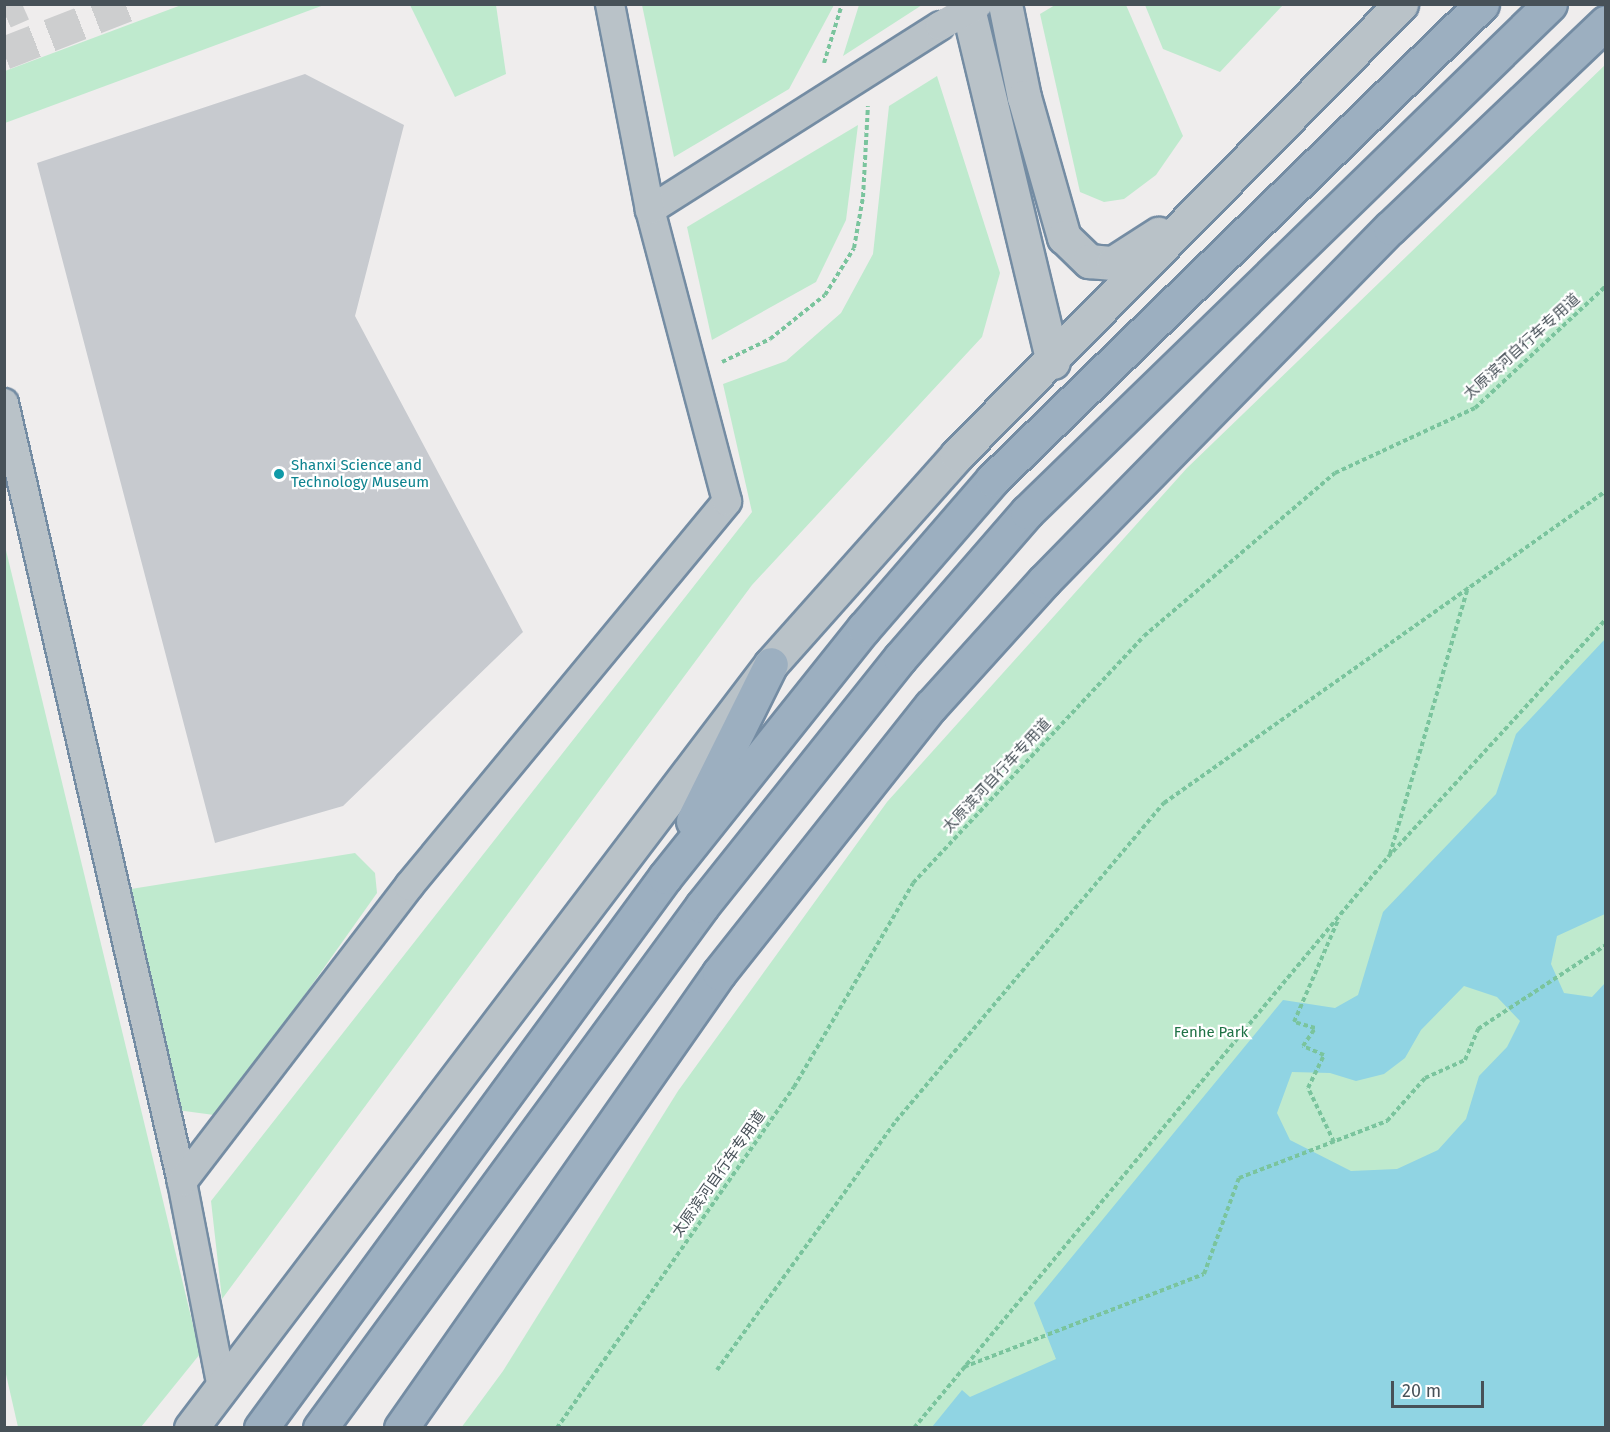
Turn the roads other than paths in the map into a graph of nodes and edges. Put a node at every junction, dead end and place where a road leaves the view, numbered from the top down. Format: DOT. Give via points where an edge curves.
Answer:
graph roads {
  1 [pos="610,4"];
  2 [pos="967,4"];
  3 [pos="978,4"];
  4 [pos="1005,4"];
  5 [pos="1401,4"];
  6 [pos="1482,4"];
  7 [pos="1550,4"];
  8 [pos="1605,22"];
  9 [pos="1216,193"];
  10 [pos="650,210"];
  11 [pos="1053,362"];
  12 [pos="4,403"];
  13 [pos="771,664"];
  14 [pos="664,877"];
  15 [pos="182,1182"];
  16 [pos="221,1383"];
  17 [pos="191,1428"];
  18 [pos="261,1428"];
  19 [pos="320,1428"];
  20 [pos="401,1428"];
  1 -- 10 [label="street"];
  2 -- 11 [label="street"];
  3 -- 10 [label="street, bridge"];
  4 -- 9 [label="street" via="1064,237 1089,261 1113,263"];
  5 -- 9 [label="street"];
  6 -- 14 [label="highway" via="992,480 864,628"];
  7 -- 19 [label="highway" via="1027,512 908,650 702,906"];
  8 -- 20 [label="highway" via="1366,252 1044,581 931,706 720,973"];
  9 -- 11 [label="street"];
  10 -- 15 [label="street" via="727,501 409,886"];
  11 -- 13 [label="street" via="957,455"];
  12 -- 15 [label="street"];
  13 -- 14 [label="highway"];
  13 -- 16 [label="street"];
  14 -- 18 [label="highway"];
  15 -- 16 [label="street"];
  16 -- 17 [label="street"];
}
